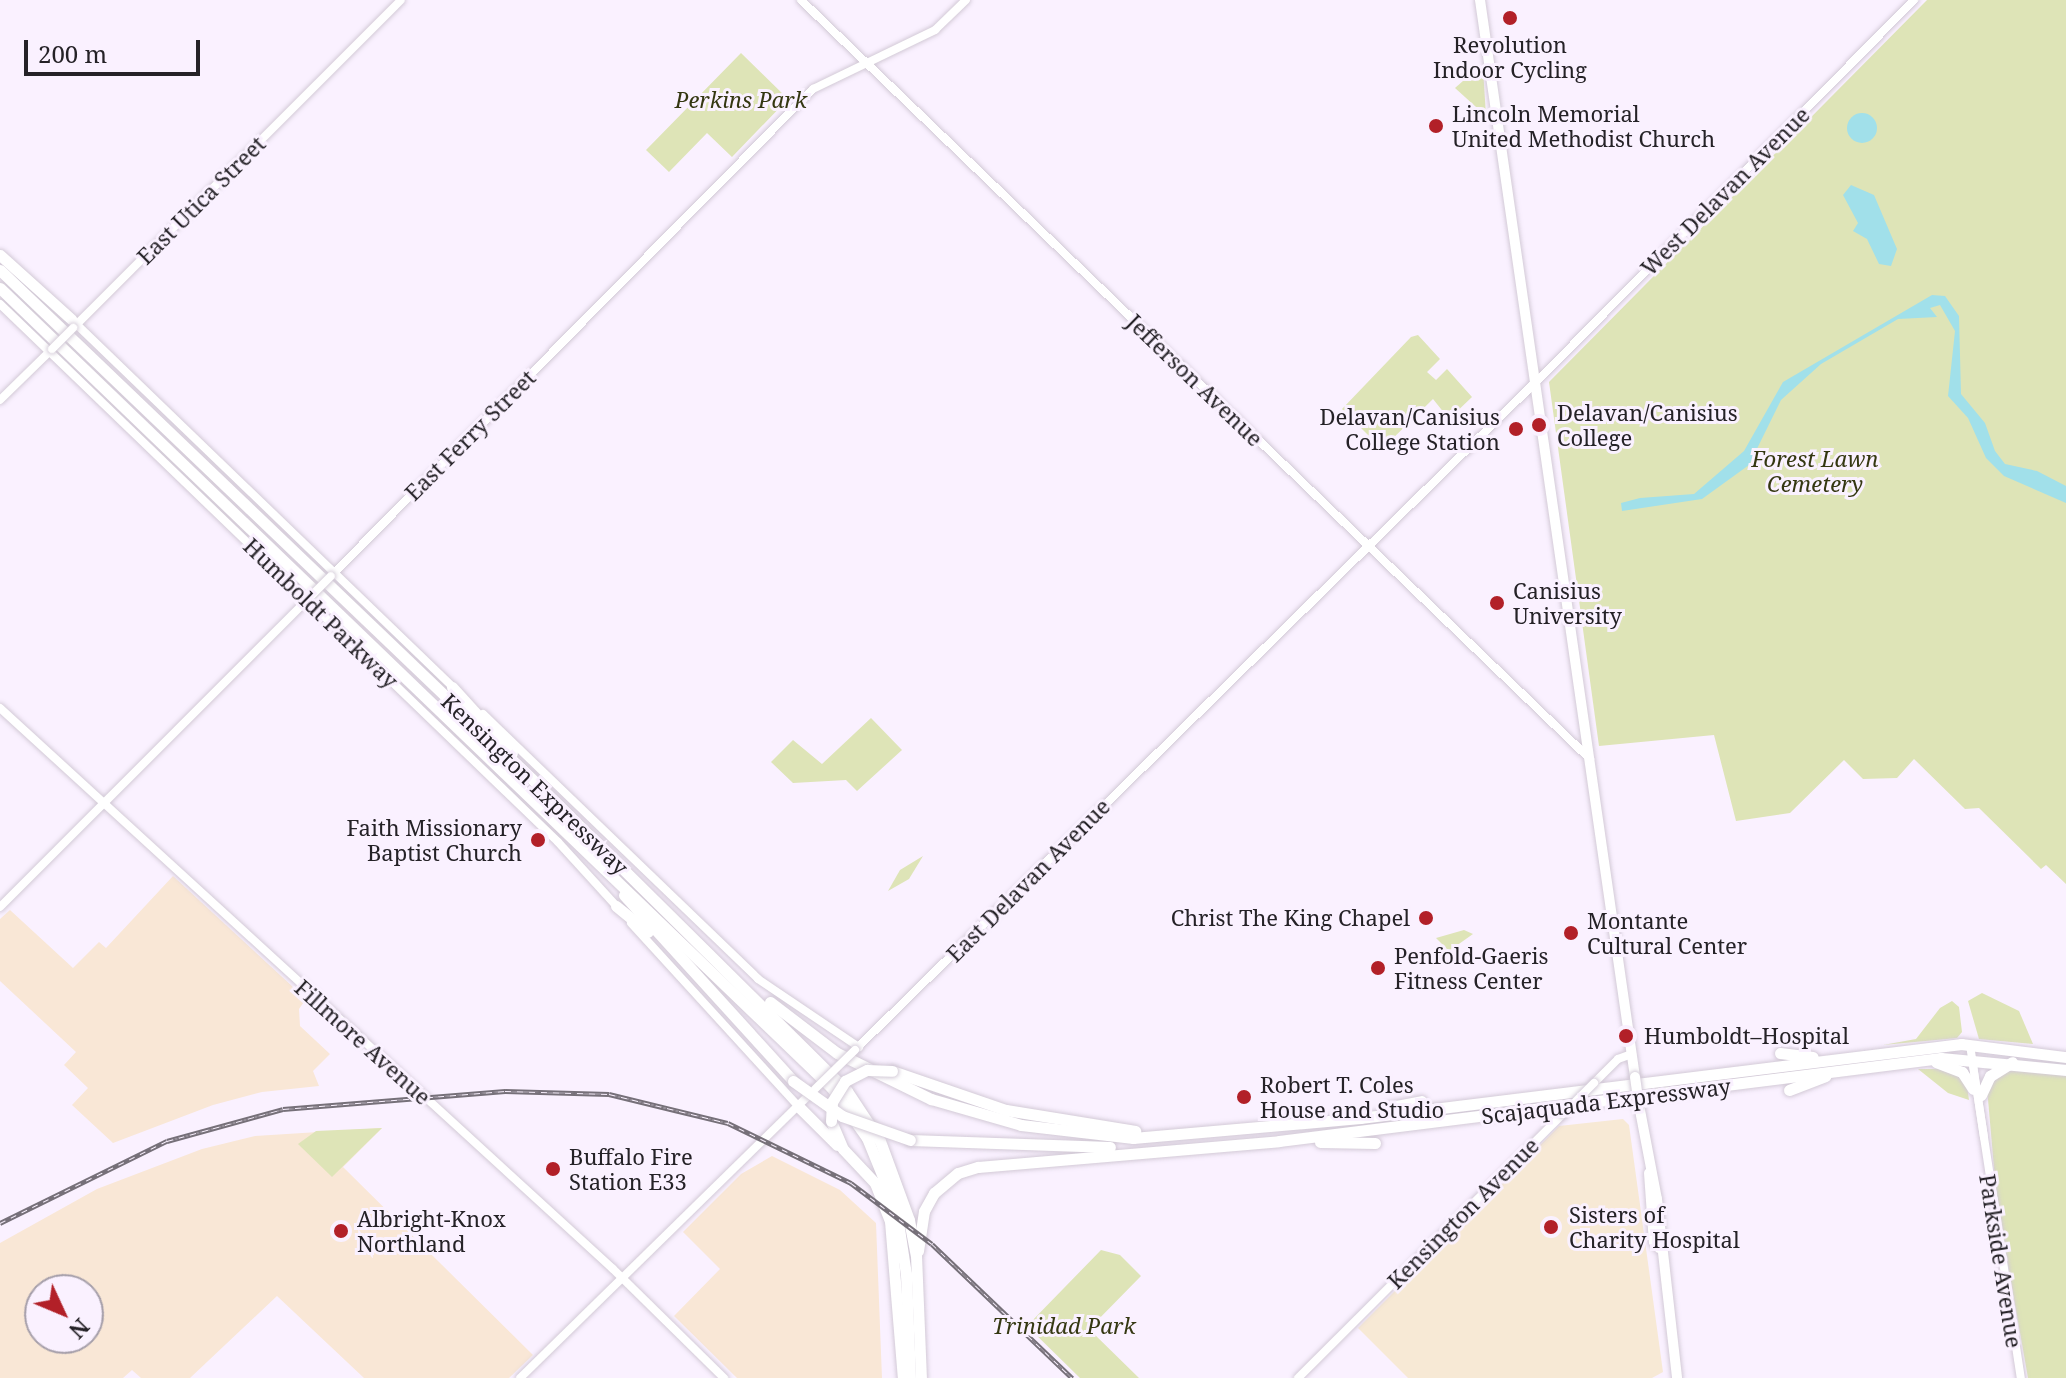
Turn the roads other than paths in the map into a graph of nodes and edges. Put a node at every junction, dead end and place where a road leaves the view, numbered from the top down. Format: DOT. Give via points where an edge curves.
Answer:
graph roads {
  1 [pos="401,0"];
  2 [pos="801,0"];
  3 [pos="966,0"];
  4 [pos="1480,0"];
  5 [pos="1914,0"];
  6 [pos="866,62"];
  7 [pos="0,255"];
  8 [pos="0,270"];
  9 [pos="0,288"];
  10 [pos="0,304"];
  11 [pos="73,324"];
  12 [pos="51,350"];
  13 [pos="1536,382"];
  14 [pos="0,400"];
  15 [pos="1368,546"];
  16 [pos="332,574"];
  17 [pos="309,598"];
  18 [pos="452,687"];
  19 [pos="0,708"];
  20 [pos="1590,759"];
  21 [pos="535,782"];
  22 [pos="103,805"];
  23 [pos="605,869"];
  24 [pos="616,906"];
  25 [pos="0,907"];
  26 [pos="703,985"];
  27 [pos="744,985"];
  28 [pos="1970,1045"];
  29 [pos="857,1048"];
  30 [pos="1780,1053"];
  31 [pos="1632,1054"];
  32 [pos="2066,1057"];
  33 [pos="1972,1058"];
  34 [pos="1825,1059"];
  35 [pos="1928,1060"];
  36 [pos="2012,1062"];
  37 [pos="2066,1070"];
  38 [pos="1833,1071"];
  39 [pos="1789,1090"];
  40 [pos="1977,1092"];
  41 [pos="1421,1101"];
  42 [pos="798,1106"];
  43 [pos="1345,1119"];
  44 [pos="1153,1135"];
  45 [pos="1279,1141"];
  46 [pos="1375,1143"];
  47 [pos="843,1149"];
  48 [pos="1146,1151"];
  49 [pos="916,1255"];
  50 [pos="622,1278"];
  51 [pos="899,1312"];
  52 [pos="520,1378"];
  53 [pos="724,1378"];
  54 [pos="895,1378"];
  55 [pos="903,1378"];
  56 [pos="910,1378"];
  57 [pos="921,1378"];
  58 [pos="1298,1378"];
  59 [pos="1677,1378"];
  60 [pos="2021,1378"];
  1 -- 11 [label="street, East Utica Street"];
  2 -- 6 [label="street, Jefferson Avenue"];
  3 -- 6 [label="street, East Ferry Street" via="935,30"];
  4 -- 13 [label="main road"];
  5 -- 13 [label="street, West Delavan Avenue"];
  6 -- 15 [label="street, Jefferson Avenue"];
  6 -- 16 [label="street, East Ferry Street" via="813,89"];
  7 -- 11 [label="highway"];
  8 -- 21 [label="highway, Kensington Expressway"];
  9 -- 23 [label="highway, Kensington Expressway"];
  10 -- 12 [label="street, Humboldt Parkway"];
  11 -- 12 [label="street, East Utica Street, bridge"];
  11 -- 16 [label="street, Humboldt Parkway"];
  12 -- 14 [label="street, East Utica Street"];
  12 -- 17 [label="street, Humboldt Parkway"];
  13 -- 15 [label="street, East Delavan Avenue"];
  13 -- 20 [label="main road"];
  15 -- 20 [label="street, Jefferson Avenue"];
  15 -- 29 [label="street, East Delavan Avenue"];
  16 -- 17 [label="street, East Ferry Street, bridge"];
  16 -- 18 [label="street, Humboldt Parkway"];
  17 -- 22 [label="street, East Ferry Street"];
  17 -- 24 [label="street, Humboldt Parkway" via="558,842"];
  18 -- 21 [label="highway"];
  18 -- 29 [label="street, Humboldt Parkway" via="758,979"];
  19 -- 22 [label="street, Fillmore Avenue"];
  20 -- 31 [label="main road"];
  21 -- 27 [label="highway, Kensington Expressway"];
  22 -- 25 [label="street, East Ferry Street"];
  22 -- 50 [label="street, Fillmore Avenue"];
  23 -- 26 [label="highway"];
  23 -- 56 [label="highway, Kensington Expressway" via="817,1071 861,1128 886,1179 901,1231"];
  24 -- 26 [label="highway"];
  24 -- 42 [label="street, Humboldt Parkway"];
  26 -- 48 [label="highway, bridge" via="793,1081 842,1116 910,1140"];
  27 -- 44 [label="highway" via="837,1053 931,1099 1043,1129 1113,1137"];
  27 -- 49 [label="highway, Kensington Expressway" via="825,1065 868,1119 899,1187"];
  28 -- 32 [label="highway, Scajaquada Expressway"];
  28 -- 33 [label="street, Parkside Avenue"];
  28 -- 34 [label="highway, Scajaquada Expressway"];
  29 -- 42 [label="street, East Delavan Avenue, bridge"];
  30 -- 34 [label="highway"];
  31 -- 58 [label="street, Kensington Avenue, bridge" via="1618,1059"];
  31 -- 59 [label="main road, bridge" via="1654,1242"];
  33 -- 35 [label="highway, Scajaquada Expressway"];
  33 -- 36 [label="highway, Scajaquada Expressway"];
  33 -- 40 [label="street, Parkside Avenue"];
  34 -- 43 [label="highway, Scajaquada Expressway"];
  35 -- 38 [label="highway, Scajaquada Expressway"];
  35 -- 40 [label="highway" via="1959,1070"];
  36 -- 37 [label="highway, Scajaquada Expressway"];
  36 -- 40 [label="highway"];
  38 -- 39 [label="highway"];
  38 -- 45 [label="highway, Scajaquada Expressway"];
  40 -- 60 [label="street, Parkside Avenue"];
  41 -- 43 [label="highway"];
  42 -- 47 [label="highway"];
  42 -- 50 [label="street, East Delavan Avenue"];
  43 -- 44 [label="highway, Scajaquada Expressway"];
  44 -- 47 [label="highway, bridge" via="1006,1110 892,1071 867,1070 845,1081 832,1102 831,1121"];
  45 -- 46 [label="highway"];
  45 -- 48 [label="highway, Scajaquada Expressway"];
  47 -- 51 [label="highway" via="883,1198 894,1242"];
  48 -- 49 [label="highway" via="958,1173 928,1202"];
  49 -- 57 [label="highway, Kensington Expressway"];
  50 -- 52 [label="street, East Delavan Avenue"];
  50 -- 53 [label="street, Fillmore Avenue"];
  51 -- 54 [label="highway"];
  51 -- 55 [label="highway"];
}
